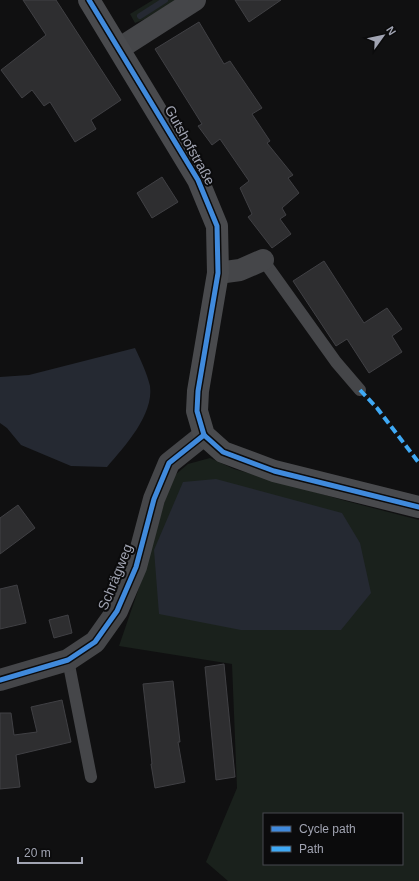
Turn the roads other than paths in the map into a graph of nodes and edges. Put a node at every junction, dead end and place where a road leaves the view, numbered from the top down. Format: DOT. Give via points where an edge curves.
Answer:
graph roads {
  1 [pos="90,0"];
  2 [pos="195,0"];
  3 [pos="120,48"];
  4 [pos="263,260"];
  5 [pos="218,273"];
  6 [pos="360,390"];
  7 [pos="204,435"];
  8 [pos="419,507"];
  9 [pos="68,660"];
  10 [pos="0,680"];
  11 [pos="91,777"];
  1 -- 3 [label="street, Gutshofstraße"];
  2 -- 3 [label="street"];
  3 -- 5 [label="street, Gutshofstraße" via="198,180 217,226"];
  4 -- 5 [label="street" via="240,270"];
  4 -- 6 [label="lane" via="336,362"];
  5 -- 7 [label="street, Gutshofstraße" via="198,390 197,411"];
  7 -- 8 [label="street" via="223,452 274,471"];
  7 -- 9 [label="street, Schrägweg" via="169,463 154,499 136,567 117,611 95,642"];
  9 -- 10 [label="street, Schrägweg"];
  9 -- 11 [label="lane"];
}
